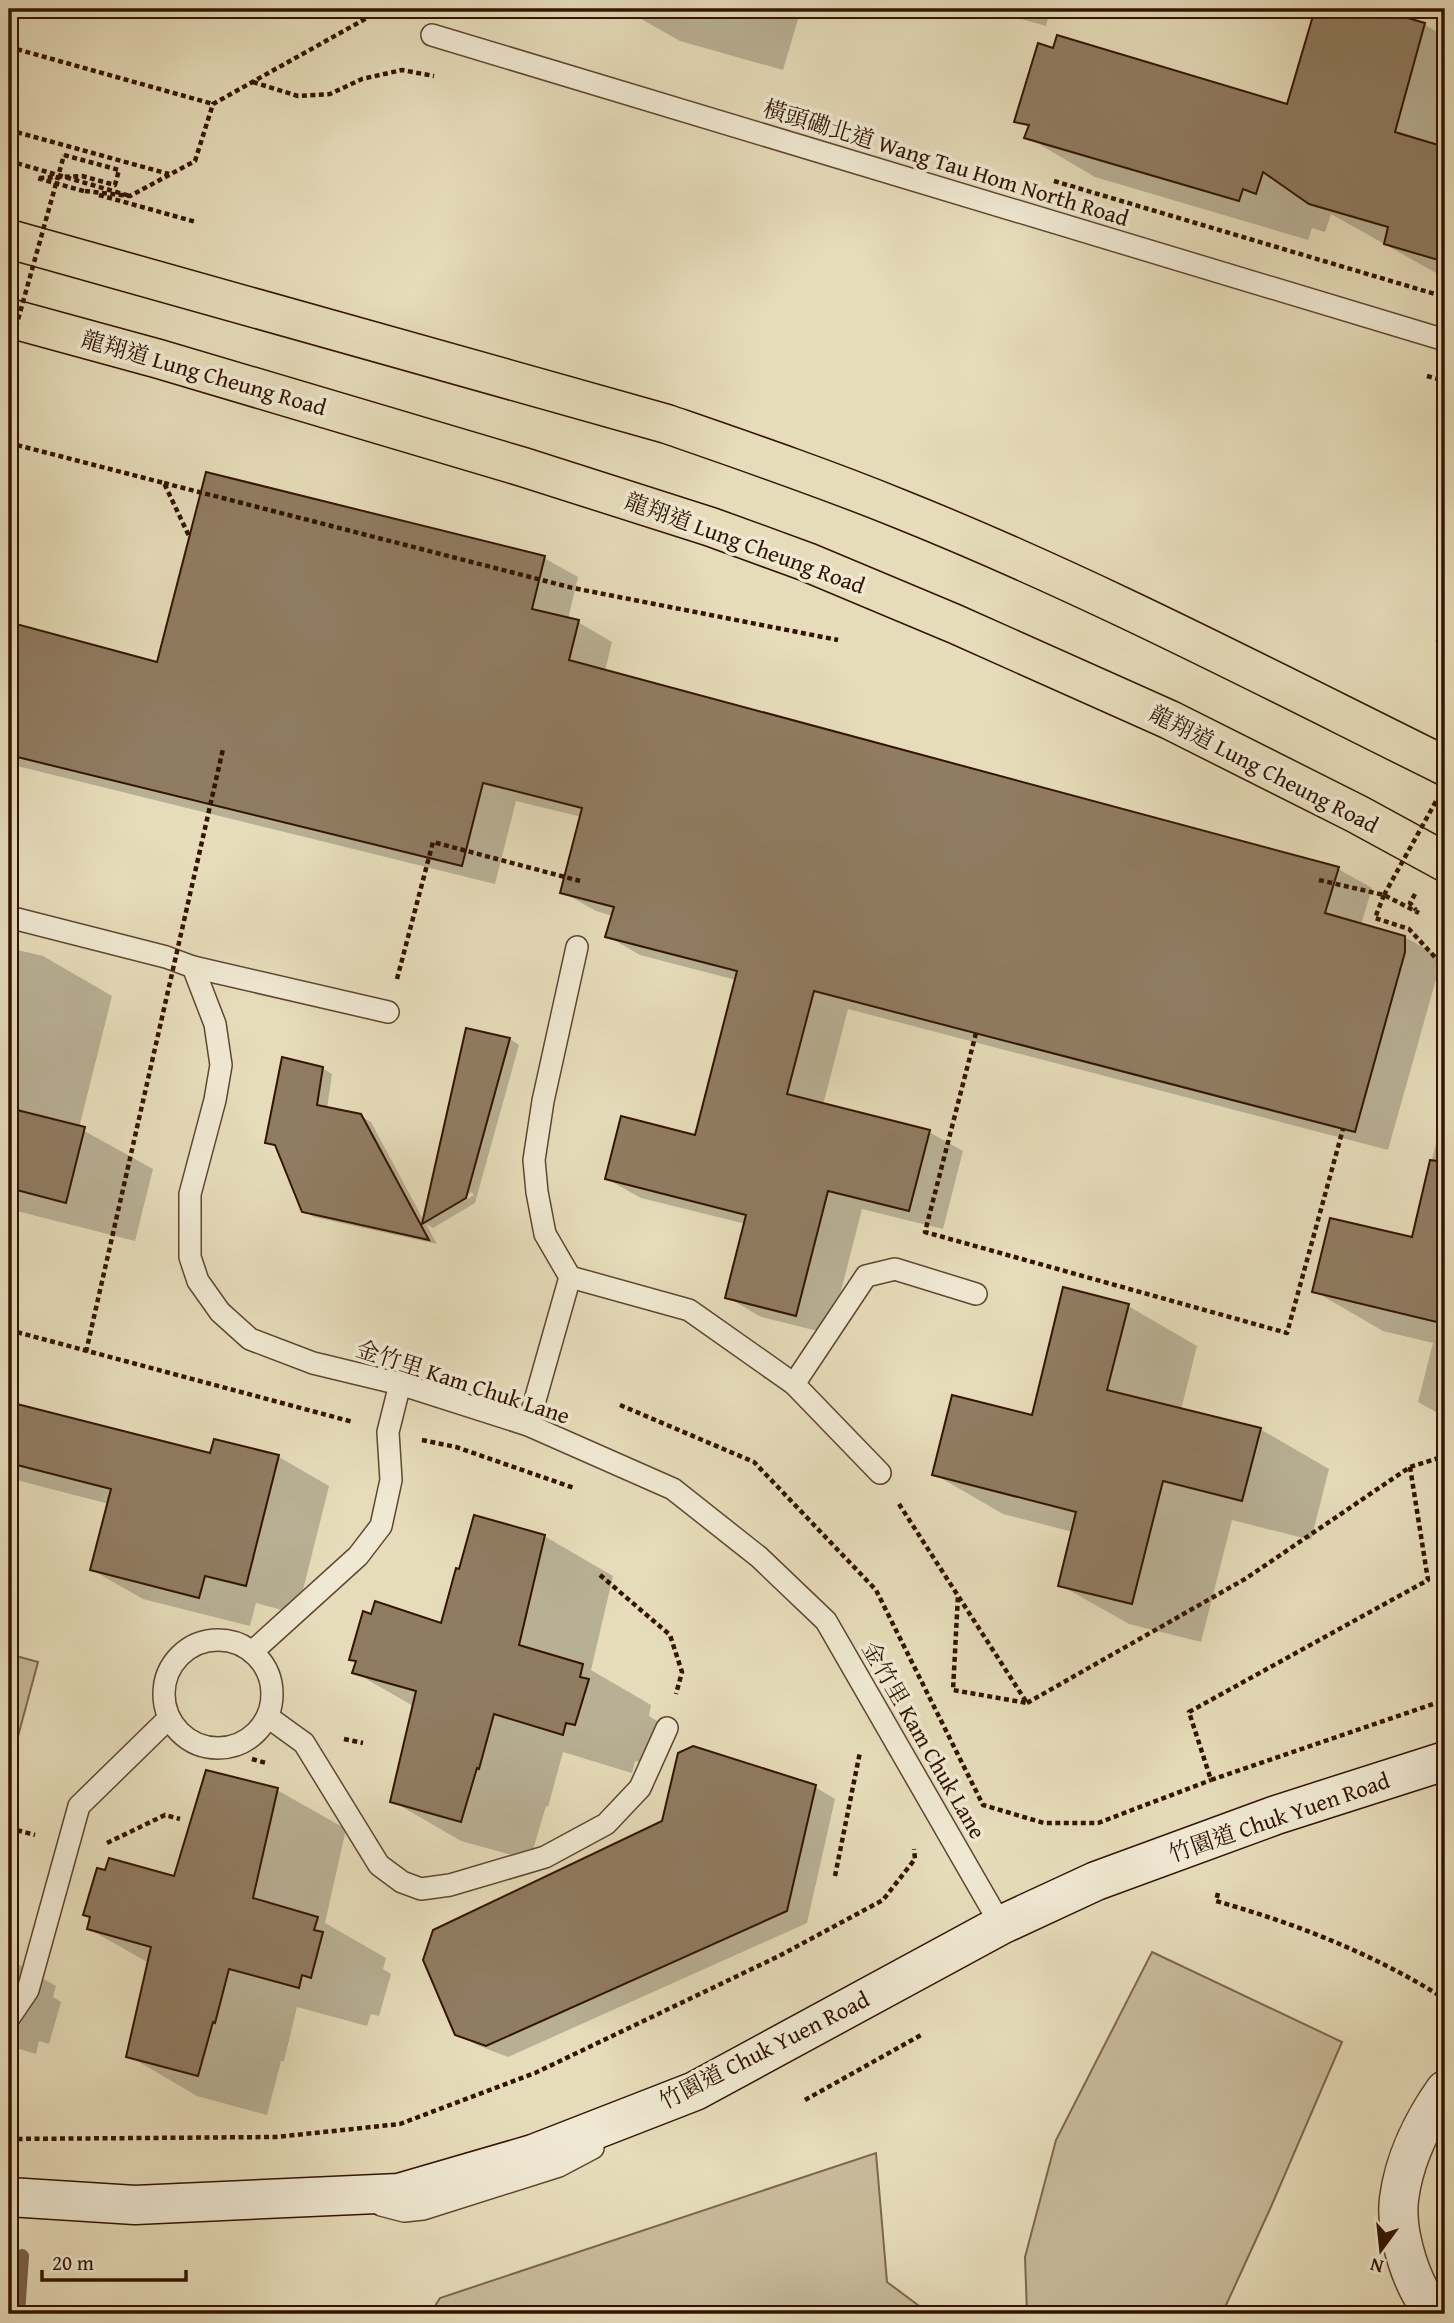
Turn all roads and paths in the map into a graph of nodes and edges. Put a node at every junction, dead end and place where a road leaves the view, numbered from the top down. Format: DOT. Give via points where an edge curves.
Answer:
graph roads {
  1 [pos="383,9"];
  2 [pos="432,35"];
  3 [pos="9,47"];
  4 [pos="439,77"];
  5 [pos="253,82"];
  6 [pos="213,104"];
  7 [pos="9,130"];
  8 [pos="9,161"];
  9 [pos="170,174"];
  10 [pos="58,175"];
  11 [pos="85,191"];
  12 [pos="130,196"];
  13 [pos="196,222"];
  14 [pos="9,239"];
  15 [pos="9,318"];
  16 [pos="1445,340"];
  17 [pos="9,352"];
  18 [pos="1419,373"];
  19 [pos="1445,381"];
  20 [pos="9,443"];
  21 [pos="164,483"];
  22 [pos="190,536"];
  23 [pos="1445,633"];
  24 [pos="838,640"];
  25 [pos="1445,645"];
  26 [pos="223,750"];
  27 [pos="1445,766"];
  28 [pos="1445,785"];
  29 [pos="1445,862"];
  30 [pos="1319,880"];
  31 [pos="580,881"];
  32 [pos="1384,895"];
  33 [pos="1419,913"];
  34 [pos="9,917"];
  35 [pos="577,947"];
  36 [pos="193,967"];
  37 [pos="1445,968"];
  38 [pos="388,1012"];
  39 [pos="976,1033"];
  40 [pos="1343,1129"];
  41 [pos="570,1277"];
  42 [pos="976,1294"];
  43 [pos="9,1330"];
  44 [pos="86,1352"];
  45 [pos="400,1384"];
  46 [pos="794,1384"];
  47 [pos="620,1405"];
  48 [pos="528,1425"];
  49 [pos="388,1432"];
  50 [pos="1445,1456"];
  51 [pos="1410,1467"];
  52 [pos="880,1474"];
  53 [pos="586,1492"];
  54 [pos="600,1575"];
  55 [pos="958,1595"];
  56 [pos="252,1652"];
  57 [pos="1445,1700"];
  58 [pos="1027,1703"];
  59 [pos="268,1717"];
  60 [pos="169,1718"];
  61 [pos="667,1728"];
  62 [pos="860,1750"];
  63 [pos="1445,1761"];
  64 [pos="1211,1780"];
  65 [pos="914,1840"];
  66 [pos="835,1876"];
  67 [pos="1218,1893"];
  68 [pos="1001,1925"];
  69 [pos="1445,1999"];
  70 [pos="9,2018"];
  71 [pos="921,2035"];
  72 [pos="1445,2090"];
  73 [pos="805,2100"];
  74 [pos="9,2139"];
  75 [pos="9,2197"];
  76 [pos="1436,2314"];
  1 -- 5 [label="path"];
  2 -- 16 [label="lane, 橫頭磡北道 Wang Tau Hom North Road"];
  3 -- 6 [label="path"];
  4 -- 5 [label="path" via="402,70 362,79 330,94 298,96"];
  5 -- 6 [label="path"];
  6 -- 9 [label="path" via="195,161"];
  7 -- 9 [label="path"];
  8 -- 10 [label="path"];
  9 -- 12 [label="path"];
  10 -- 11 [label="path, bridge" via="64,155 119,170 115,185 82,176 37,178"];
  10 -- 12 [label="path, bridge"];
  10 -- 17 [label="path, bridge"];
  11 -- 12 [label="path"];
  11 -- 13 [label="path"];
  14 -- 27 [label="highway" via="667,424 753,453 990,547 1197,642"];
  15 -- 29 [label="highway, 龍翔道 Lung Cheung Road" via="523,467 807,562 1170,720"];
  18 -- 19 [label="path"];
  20 -- 21 [label="path"];
  21 -- 22 [label="path"];
  21 -- 24 [label="path" via="573,587"];
  23 -- 25 [label="path" via="1438,641"];
  26 -- 44 [label="path, bridge"];
  28 -- 32 [label="path, bridge"];
  30 -- 32 [label="path"];
  31 -- 38 [label="path" via="433,842"];
  32 -- 33 [label="path"];
  32 -- 37 [label="path" via="1375,918 1409,929"];
  34 -- 36 [label="lane"];
  35 -- 41 [label="lane" via="534,1160 545,1234"];
  36 -- 38 [label="lane"];
  36 -- 45 [label="lane, 金竹里 Kam Chuk Lane" via="215,1024 221,1065 190,1194 190,1257 198,1281 220,1312 250,1339 313,1363"];
  39 -- 40 [label="path" via="925,1232 1287,1332"];
  41 -- 46 [label="lane" via="689,1310"];
  41 -- 48 [label="lane"];
  42 -- 46 [label="lane" via="895,1269 866,1276"];
  43 -- 44 [label="path"];
  44 -- 49 [label="path"];
  45 -- 48 [label="lane, 金竹里 Kam Chuk Lane"];
  45 -- 49 [label="lane"];
  46 -- 52 [label="lane"];
  47 -- 64 [label="path" via="754,1462 876,1590 983,1805 1044,1823 1098,1823"];
  48 -- 68 [label="lane, 金竹里 Kam Chuk Lane" via="673,1489 759,1557 826,1622"];
  49 -- 53 [label="path" via="456,1447"];
  49 -- 56 [label="lane" via="391,1480 381,1526 349,1566"];
  50 -- 51 [label="path"];
  51 -- 58 [label="path" via="1245,1579"];
  51 -- 64 [label="path" via="1428,1580 1189,1712"];
  52 -- 55 [label="path"];
  54 -- 61 [label="path" via="670,1635 682,1672"];
  55 -- 58 [label="path"];
  55 -- 58 [label="path" via="953,1690"];
  56 -- 59 [label="lane" via="265,1665 272,1682"];
  56 -- 60 [label="lane" via="218,1639 184,1652 165,1682"];
  57 -- 64 [label="path"];
  59 -- 60 [label="lane" via="244,1742 228,1748 193,1742"];
  59 -- 61 [label="lane" via="304,1742 379,1865 421,1889 545,1857 606,1824 640,1788"];
  60 -- 70 [label="lane" via="79,1806 28,1990"];
  62 -- 66 [label="path"];
  63 -- 68 [label="main road, 竹園道 Chuk Yuen Road" via="1276,1815 1096,1881"];
  65 -- 74 [label="path" via="915,1859 883,1900 779,1956 535,2073 400,2124 276,2137"];
  67 -- 69 [label="path" via="1216,1901 1321,1935 1403,1972"];
  68 -- 75 [label="main road, 竹園道 Chuk Yuen Road" via="695,2091 533,2154 399,2193 135,2206"];
  71 -- 73 [label="path"];
  72 -- 76 [label="main road" via="1412,2154 1399,2201 1412,2276"];
}
